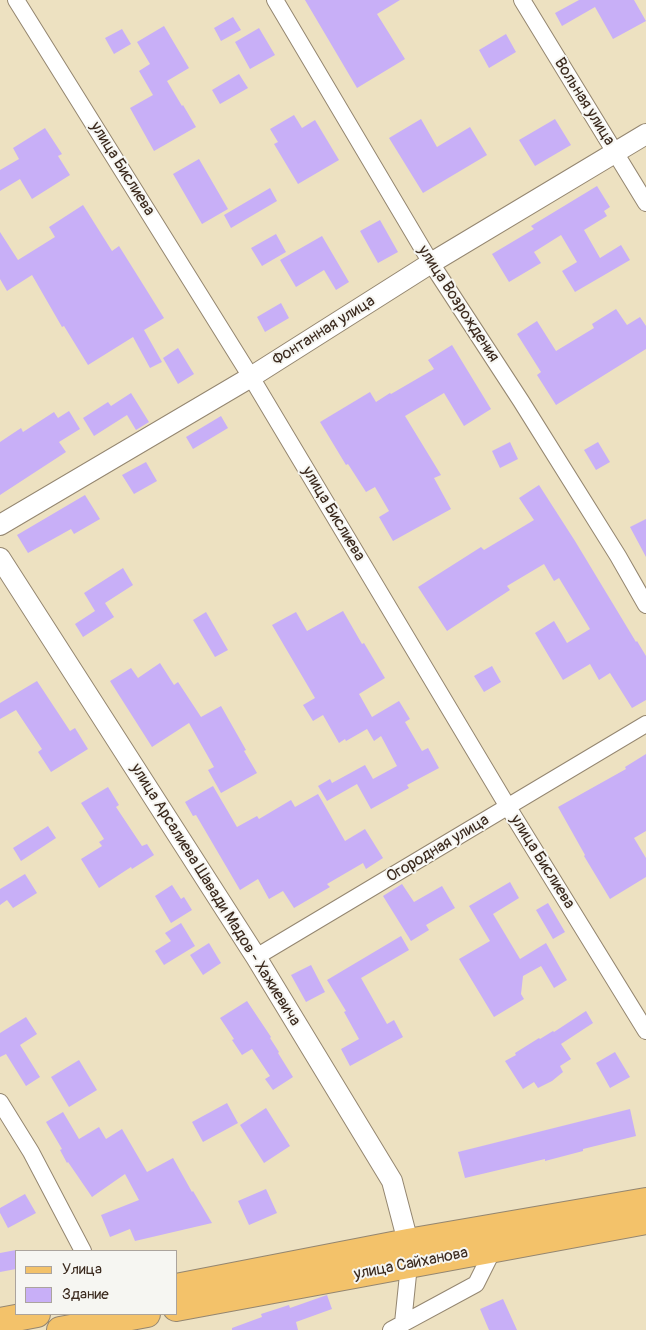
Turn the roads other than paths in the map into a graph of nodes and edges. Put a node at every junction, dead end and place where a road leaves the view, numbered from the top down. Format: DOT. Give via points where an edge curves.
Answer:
graph roads {
  1 [pos="16,0"];
  2 [pos="275,0"];
  3 [pos="522,0"];
  4 [pos="646,134"];
  5 [pos="615,153"];
  6 [pos="646,204"];
  7 [pos="431,263"];
  8 [pos="251,377"];
  9 [pos="0,525"];
  10 [pos="0,558"];
  11 [pos="646,605"];
  12 [pos="646,724"];
  13 [pos="508,807"];
  14 [pos="256,957"];
  15 [pos="646,1031"];
  16 [pos="0,1102"];
  17 [pos="646,1201"];
  18 [pos="646,1221"];
  19 [pos="494,1248"];
  20 [pos="82,1250"];
  21 [pos="409,1253"];
  22 [pos="178,1287"];
  23 [pos="178,1308"];
  24 [pos="32,1315"];
  25 [pos="142,1315"];
  26 [pos="0,1321"];
  27 [pos="397,1327"];
  28 [pos="60,1330"];
  1 -- 8 [label="street, улица Бислиева"];
  2 -- 7 [label="street, улица Возрождения"];
  3 -- 5 [label="street, Вольная улица"];
  4 -- 5 [label="street, Фонтанная улица"];
  5 -- 6 [label="street, Вольная улица"];
  5 -- 7 [label="street, Фонтанная улица"];
  7 -- 8 [label="street, Фонтанная улица"];
  7 -- 11 [label="street, улица Возрождения" via="521,400"];
  8 -- 9 [label="street, Фонтанная улица"];
  8 -- 13 [label="street, улица Бислиева"];
  10 -- 14 [label="street, улица Арсалиева Шавади Мадов - Хажиевича"];
  12 -- 13 [label="street, Огородная улица"];
  13 -- 14 [label="street, Огородная улица"];
  13 -- 15 [label="street, улица Бислиева"];
  14 -- 21 [label="street, улица Арсалиева Шавади Мадов - Хажиевича" via="392,1181"];
  16 -- 20 [label="street" via="31,1152"];
  17 -- 21 [label="main road, улица Сайханова"];
  18 -- 19 [label="main road, улица Сайханова"];
  19 -- 21 [label="main road, улица Сайханова"];
  19 -- 27 [label="street" via="476,1284"];
  21 -- 22 [label="main road, улица Сайханова"];
  21 -- 23 [label="main road, улица Сайханова"];
  21 -- 27 [label="street"];
  24 -- 26 [label="main road"];
  25 -- 28 [label="main road"];
}
